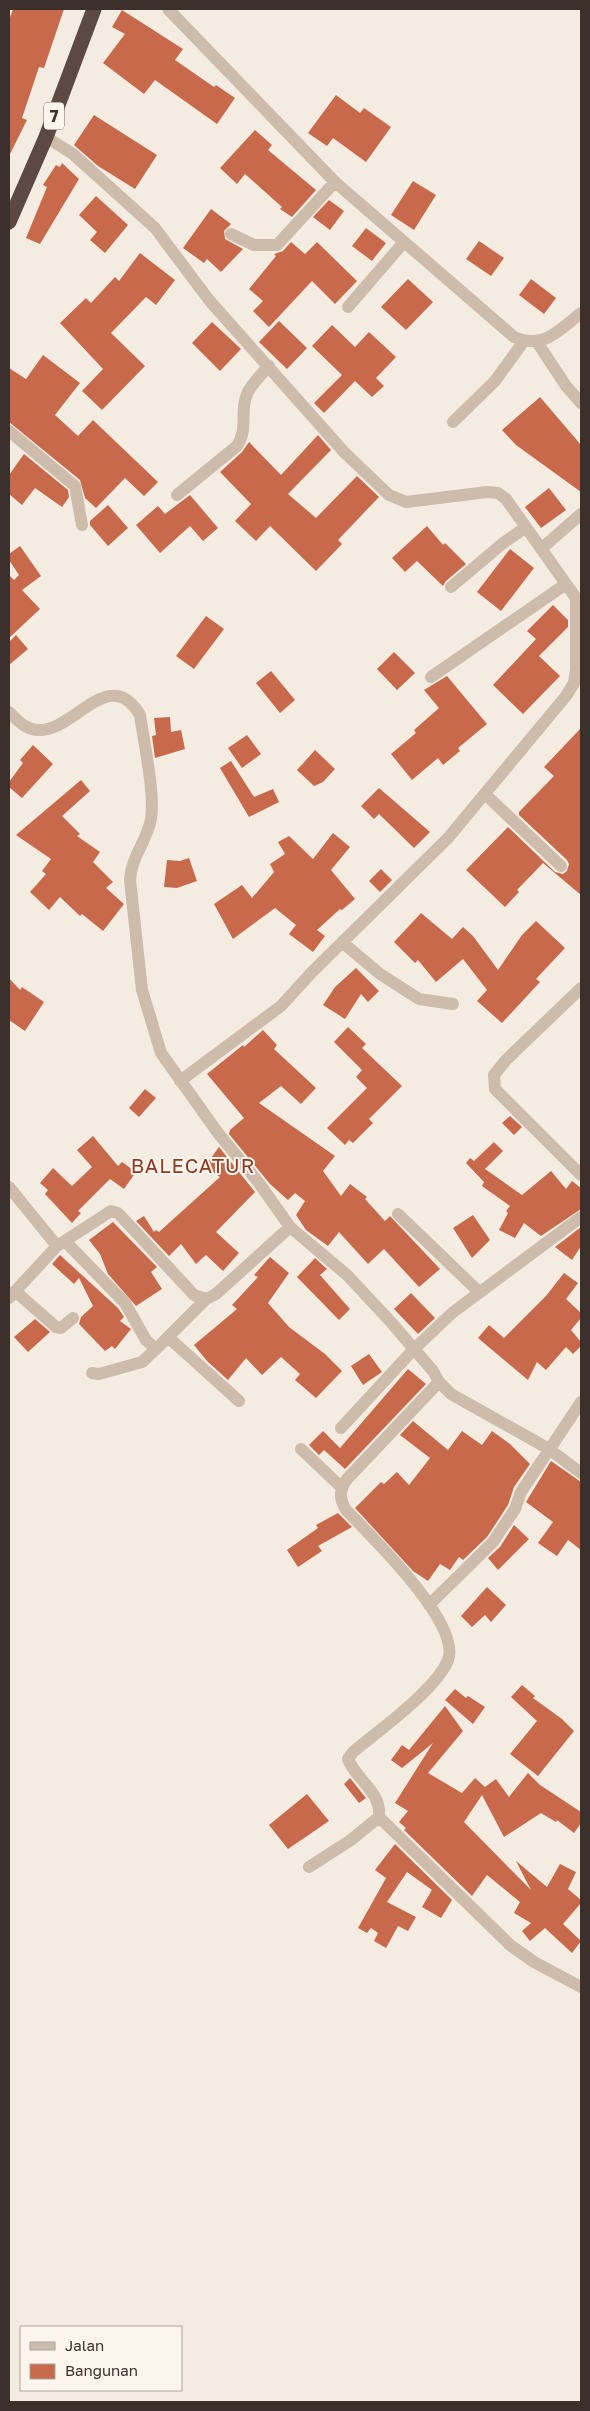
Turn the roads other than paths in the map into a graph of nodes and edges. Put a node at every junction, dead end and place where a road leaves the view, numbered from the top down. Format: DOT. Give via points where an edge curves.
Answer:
graph roads {
  1 [pos="94,9"];
  2 [pos="168,9"];
  3 [pos="46,137"];
  4 [pos="335,182"];
  5 [pos="13,201"];
  6 [pos="9,222"];
  7 [pos="231,234"];
  8 [pos="404,242"];
  9 [pos="348,307"];
  10 [pos="581,313"];
  11 [pos="530,341"];
  12 [pos="269,366"];
  13 [pos="581,403"];
  14 [pos="453,422"];
  15 [pos="9,431"];
  16 [pos="177,495"];
  17 [pos="581,514"];
  18 [pos="82,525"];
  19 [pos="526,528"];
  20 [pos="541,549"];
  21 [pos="566,584"];
  22 [pos="451,588"];
  23 [pos="579,599"];
  24 [pos="431,677"];
  25 [pos="9,712"];
  26 [pos="484,794"];
  27 [pos="561,866"];
  28 [pos="342,942"];
  29 [pos="581,988"];
  30 [pos="454,1004"];
  31 [pos="180,1081"];
  32 [pos="581,1175"];
  33 [pos="9,1187"];
  34 [pos="398,1214"];
  35 [pos="581,1217"];
  36 [pos="290,1226"];
  37 [pos="61,1243"];
  38 [pos="479,1292"];
  39 [pos="12,1294"];
  40 [pos="206,1299"];
  41 [pos="73,1318"];
  42 [pos="168,1337"];
  43 [pos="156,1349"];
  44 [pos="414,1349"];
  45 [pos="92,1373"];
  46 [pos="439,1382"];
  47 [pos="240,1401"];
  48 [pos="581,1402"];
  49 [pos="341,1428"];
  50 [pos="301,1449"];
  51 [pos="549,1449"];
  52 [pos="581,1473"];
  53 [pos="341,1487"];
  54 [pos="429,1605"];
  55 [pos="379,1817"];
  56 [pos="309,1867"];
  57 [pos="581,1986"];
  1 -- 3 [label="highway, 7"];
  2 -- 4 [label="street"];
  3 -- 5 [label="highway, 7"];
  3 -- 12 [label="street" via="73,154 155,228 210,300"];
  4 -- 7 [label="street" via="277,245 254,245"];
  4 -- 8 [label="street"];
  5 -- 6 [label="highway, 7"];
  8 -- 9 [label="street"];
  8 -- 11 [label="street" via="514,337"];
  10 -- 11 [label="street" via="550,337"];
  11 -- 13 [label="street"];
  11 -- 14 [label="street"];
  12 -- 16 [label="street" via="247,392 243,407 243,437 237,446"];
  12 -- 19 [label="street" via="344,452 389,495 406,502 498,493"];
  15 -- 18 [label="street" via="75,486"];
  17 -- 20 [label="street"];
  19 -- 20 [label="street"];
  19 -- 22 [label="street"];
  20 -- 21 [label="street"];
  21 -- 23 [label="street"];
  21 -- 24 [label="street"];
  23 -- 26 [label="street" via="574,683"];
  25 -- 31 [label="street" via="24,726 37,730 52,728 106,695 135,705 140,715 151,817 146,837 131,866 130,880 142,990 161,1053"];
  26 -- 27 [label="street"];
  26 -- 28 [label="street" via="448,838"];
  28 -- 30 [label="street" via="380,974 420,998"];
  28 -- 31 [label="street" via="281,1006"];
  29 -- 32 [label="street" via="494,1075 495,1089"];
  31 -- 36 [label="street"];
  33 -- 37 [label="street"];
  34 -- 38 [label="street"];
  35 -- 38 [label="street"];
  36 -- 40 [label="street" via="216,1294"];
  36 -- 44 [label="street" via="347,1275"];
  37 -- 39 [label="street"];
  37 -- 40 [label="street" via="114,1211 194,1296"];
  37 -- 43 [label="street" via="125,1303 146,1340"];
  38 -- 44 [label="street"];
  39 -- 41 [label="street" via="56,1327 66,1326"];
  40 -- 42 [label="street"];
  42 -- 43 [label="street"];
  42 -- 47 [label="street"];
  43 -- 45 [label="street" via="142,1362"];
  44 -- 46 [label="street"];
  44 -- 49 [label="street"];
  46 -- 51 [label="street" via="470,1406"];
  46 -- 53 [label="street"];
  48 -- 51 [label="street"];
  50 -- 53 [label="street"];
  51 -- 52 [label="street"];
  51 -- 54 [label="street" via="520,1492 515,1510 493,1542"];
  53 -- 54 [label="street" via="340,1500 346,1510 413,1582"];
  54 -- 55 [label="street" via="449,1640 448,1661 416,1699 348,1759 378,1802"];
  55 -- 56 [label="street"];
  55 -- 57 [label="street" via="510,1945 534,1962"];
}
